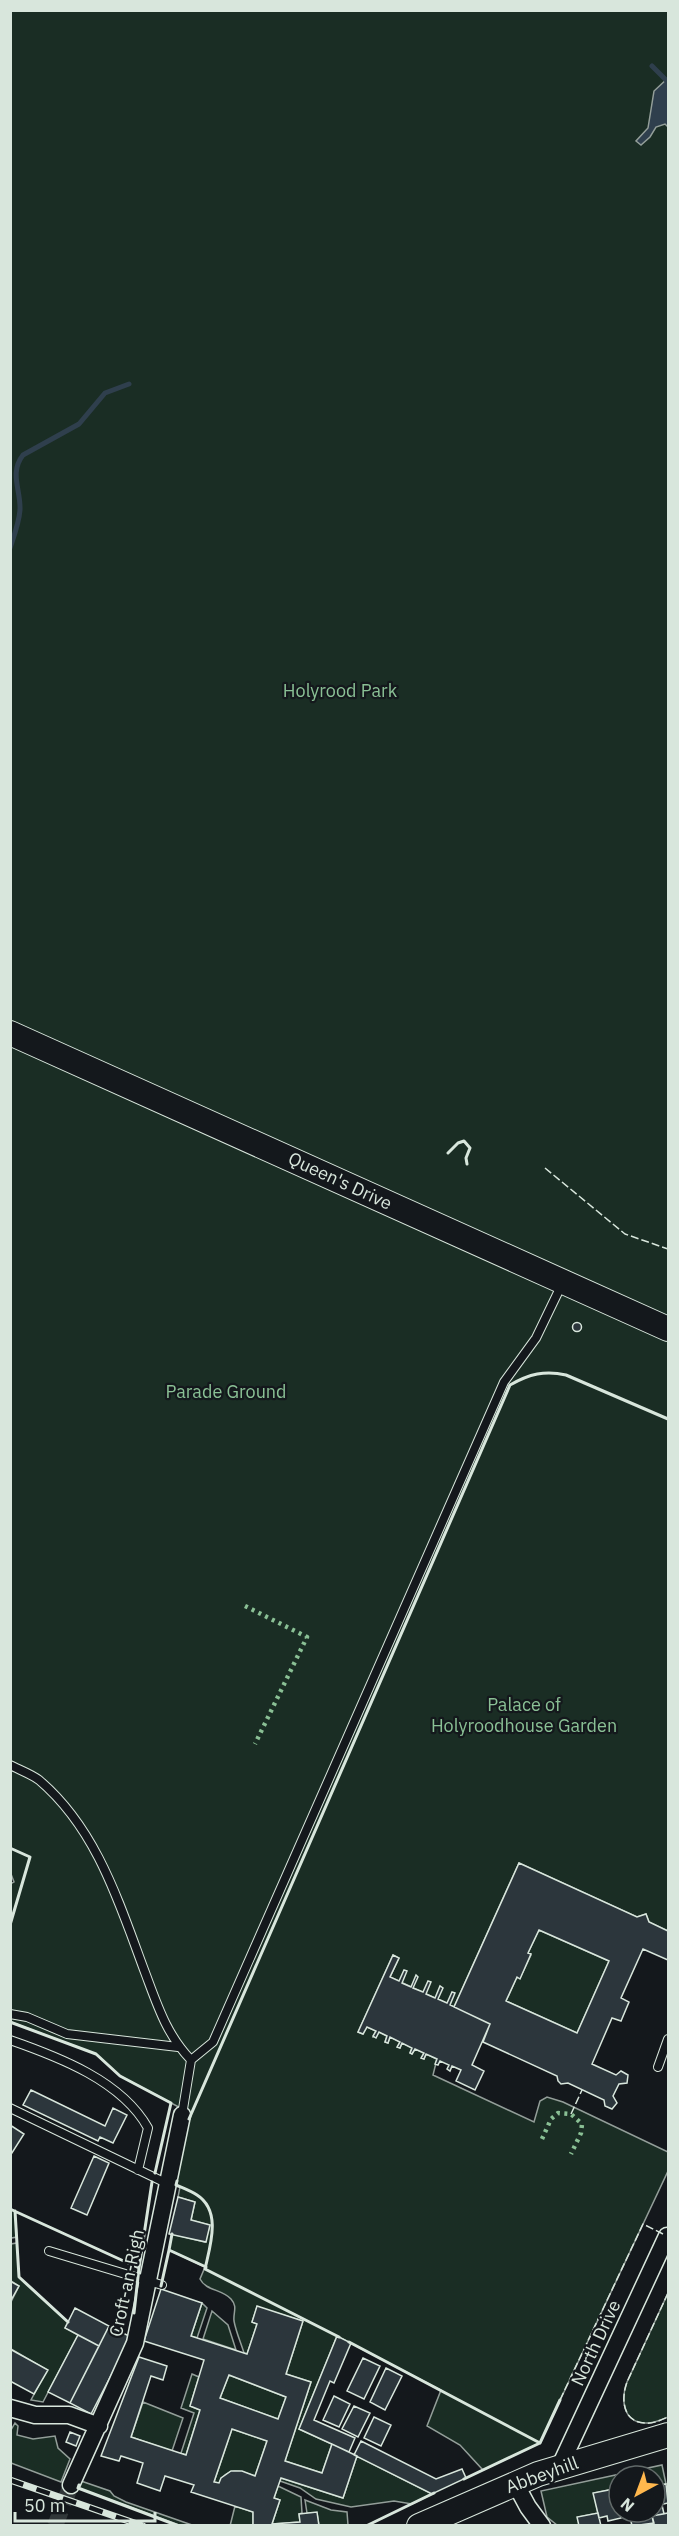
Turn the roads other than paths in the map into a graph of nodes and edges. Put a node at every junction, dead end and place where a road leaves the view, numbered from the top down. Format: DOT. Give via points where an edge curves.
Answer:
graph roads {
  1 [pos="10,1033"];
  2 [pos="563,1281"];
  3 [pos="669,1329"];
  4 [pos="10,1765"];
  5 [pos="10,2014"];
  6 [pos="669,2039"];
  7 [pos="10,2040"];
  8 [pos="178,2047"];
  9 [pos="191,2060"];
  10 [pos="658,2067"];
  11 [pos="10,2108"];
  12 [pos="182,2115"];
  13 [pos="138,2170"];
  14 [pos="168,2184"];
  15 [pos="668,2235"];
  16 [pos="49,2251"];
  17 [pos="155,2283"];
  18 [pos="10,2408"];
  19 [pos="99,2426"];
  20 [pos="669,2435"];
  21 [pos="560,2466"];
  22 [pos="515,2483"];
  23 [pos="71,2485"];
  24 [pos="419,2526"];
  25 [pos="542,2526"];
  1 -- 2 [label="street, Queen's Drive"];
  2 -- 3 [label="street, Queen's Drive"];
  2 -- 9 [label="lane" via="536,1338 504,1382 213,2042"];
  4 -- 8 [label="lane" via="50,1791 92,1845"];
  5 -- 8 [label="lane" via="67,2034"];
  6 -- 10 [label="lane"];
  7 -- 13 [label="lane" via="85,2072 119,2092 132,2105 148,2128"];
  8 -- 9 [label="lane"];
  9 -- 12 [label="lane"];
  11 -- 13 [label="lane"];
  12 -- 14 [label="street, Croft-an-Righ"];
  13 -- 14 [label="lane"];
  14 -- 17 [label="street, Croft-an-Righ"];
  15 -- 21 [label="street, North Drive"];
  16 -- 17 [label="lane"];
  17 -- 19 [label="street, Croft-an-Righ" via="138,2348"];
  18 -- 19 [label="street" via="35,2415 69,2415"];
  19 -- 23 [label="street, Croft-an-Righ"];
  20 -- 21 [label="street, Abbeyhill"];
  21 -- 22 [label="street, Abbeyhill"];
  22 -- 24 [label="street, Abbeyhill"];
  22 -- 25 [label="street"];
}
